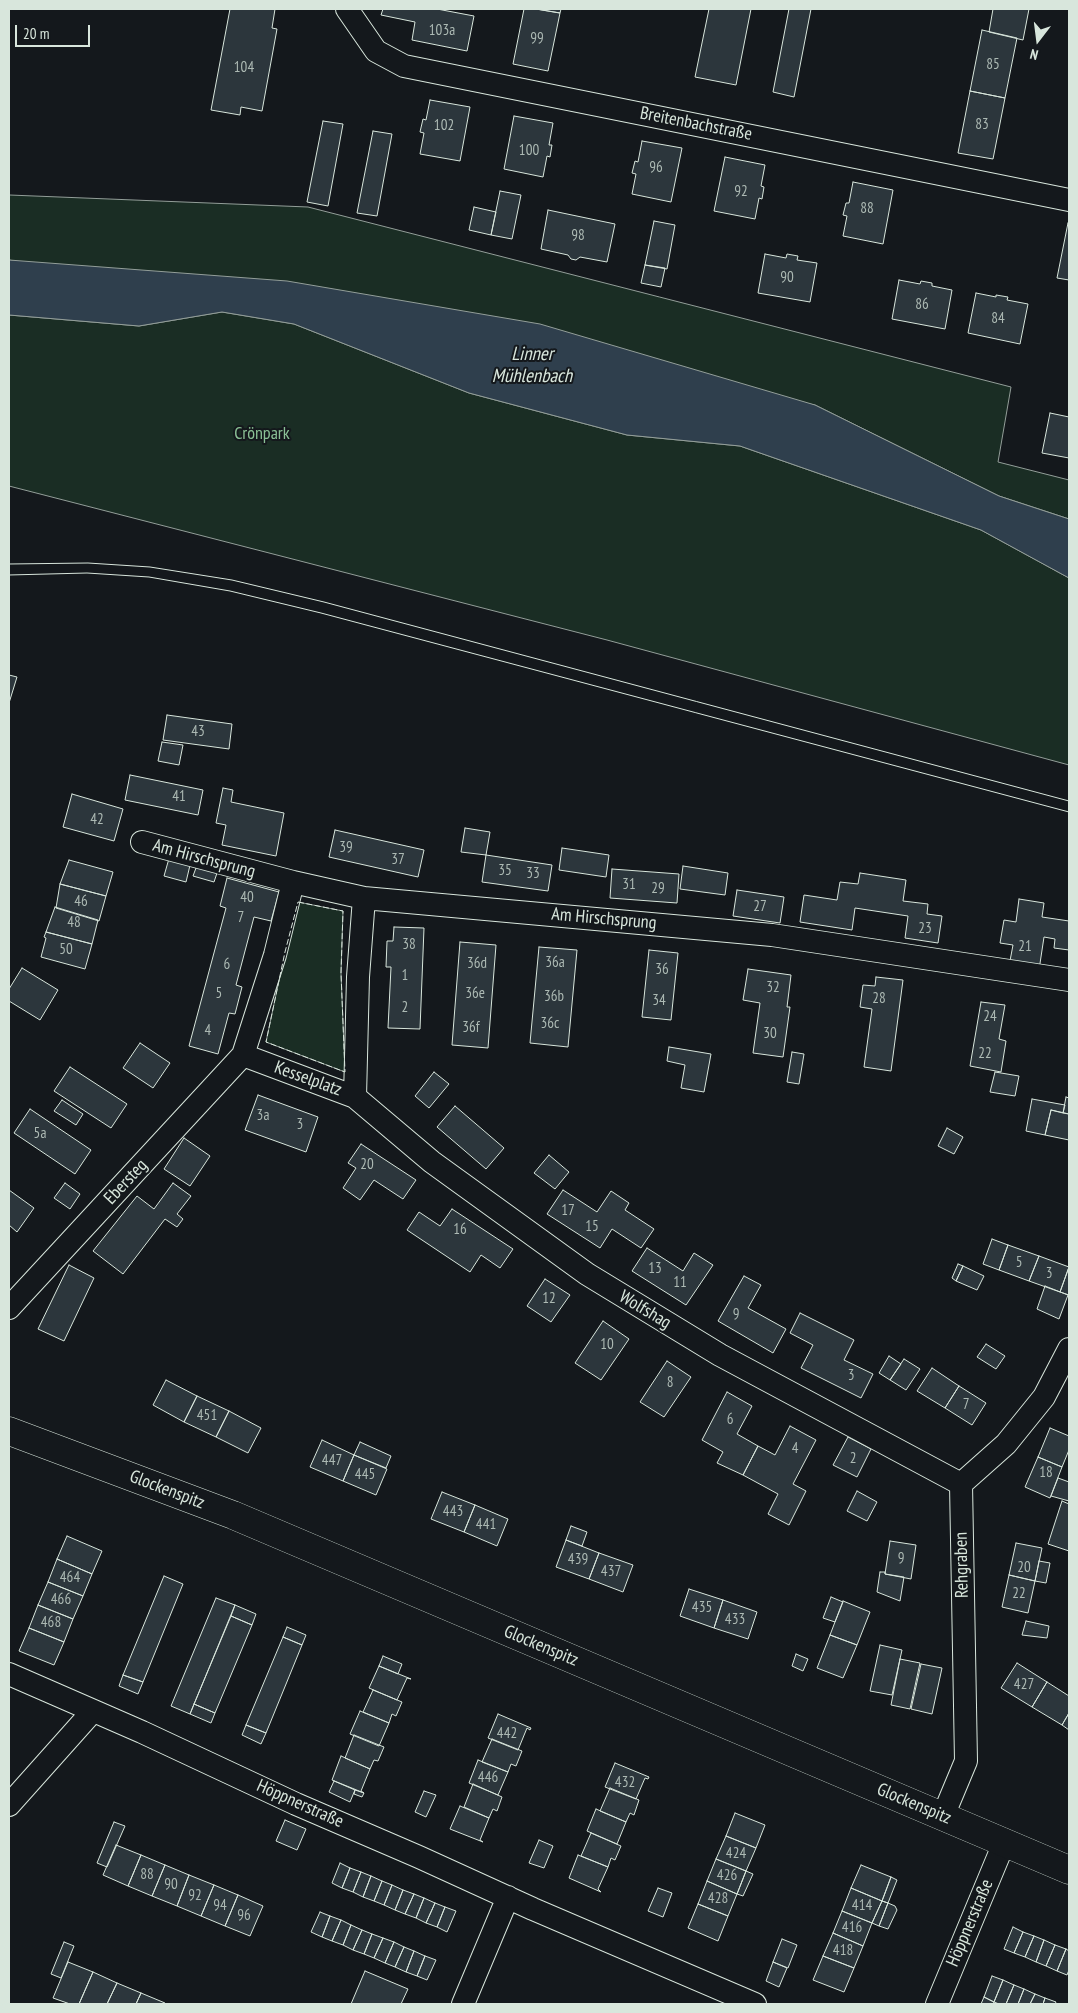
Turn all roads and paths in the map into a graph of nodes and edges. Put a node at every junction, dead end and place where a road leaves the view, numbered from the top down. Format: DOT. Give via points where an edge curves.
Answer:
graph roads {
  1 [pos="346,9"];
  2 [pos="1069,200"];
  3 [pos="142,842"];
  4 [pos="293,882"];
  5 [pos="364,898"];
  6 [pos="1069,980"];
  7 [pos="243,1055"];
  8 [pos="355,1097"];
  9 [pos="9,1308"];
  10 [pos="1069,1349"];
  11 [pos="9,1431"];
  12 [pos="961,1484"];
  13 [pos="9,1674"];
  14 [pos="92,1712"];
  15 [pos="9,1805"];
  16 [pos="943,1816"];
  17 [pos="1004,1843"];
  18 [pos="1069,1870"];
  19 [pos="508,1897"];
  20 [pos="463,2004"];
  21 [pos="755,2004"];
  22 [pos="937,2004"];
  1 -- 2 [label="street, Breitenbachstraße" via="376,51 404,66"];
  3 -- 4 [label="street, Am Hirschsprung"];
  4 -- 5 [label="street, Am Hirschsprung"];
  4 -- 7 [label="street" via="275,955"];
  5 -- 6 [label="street, Am Hirschsprung" via="772,935"];
  5 -- 8 [label="street, Kesselplatz"];
  7 -- 8 [label="street, Kesselplatz"];
  7 -- 9 [label="street, Ebersteg"];
  8 -- 12 [label="street, Wolfshag" via="432,1162 587,1274 720,1355"];
  10 -- 12 [label="street" via="1044,1397 1006,1444"];
  11 -- 16 [label="main road, Glockenspitz" via="233,1515"];
  12 -- 16 [label="street, Rehgraben" via="966,1761"];
  13 -- 14 [label="street, Höppnerstraße"];
  14 -- 15 [label="street"];
  14 -- 19 [label="street, Höppnerstraße"];
  16 -- 17 [label="main road, Glockenspitz"];
  17 -- 18 [label="main road, Glockenspitz"];
  17 -- 22 [label="street, Höppnerstraße"];
  19 -- 20 [label="street"];
  19 -- 21 [label="street, Höppnerstraße"];
}
